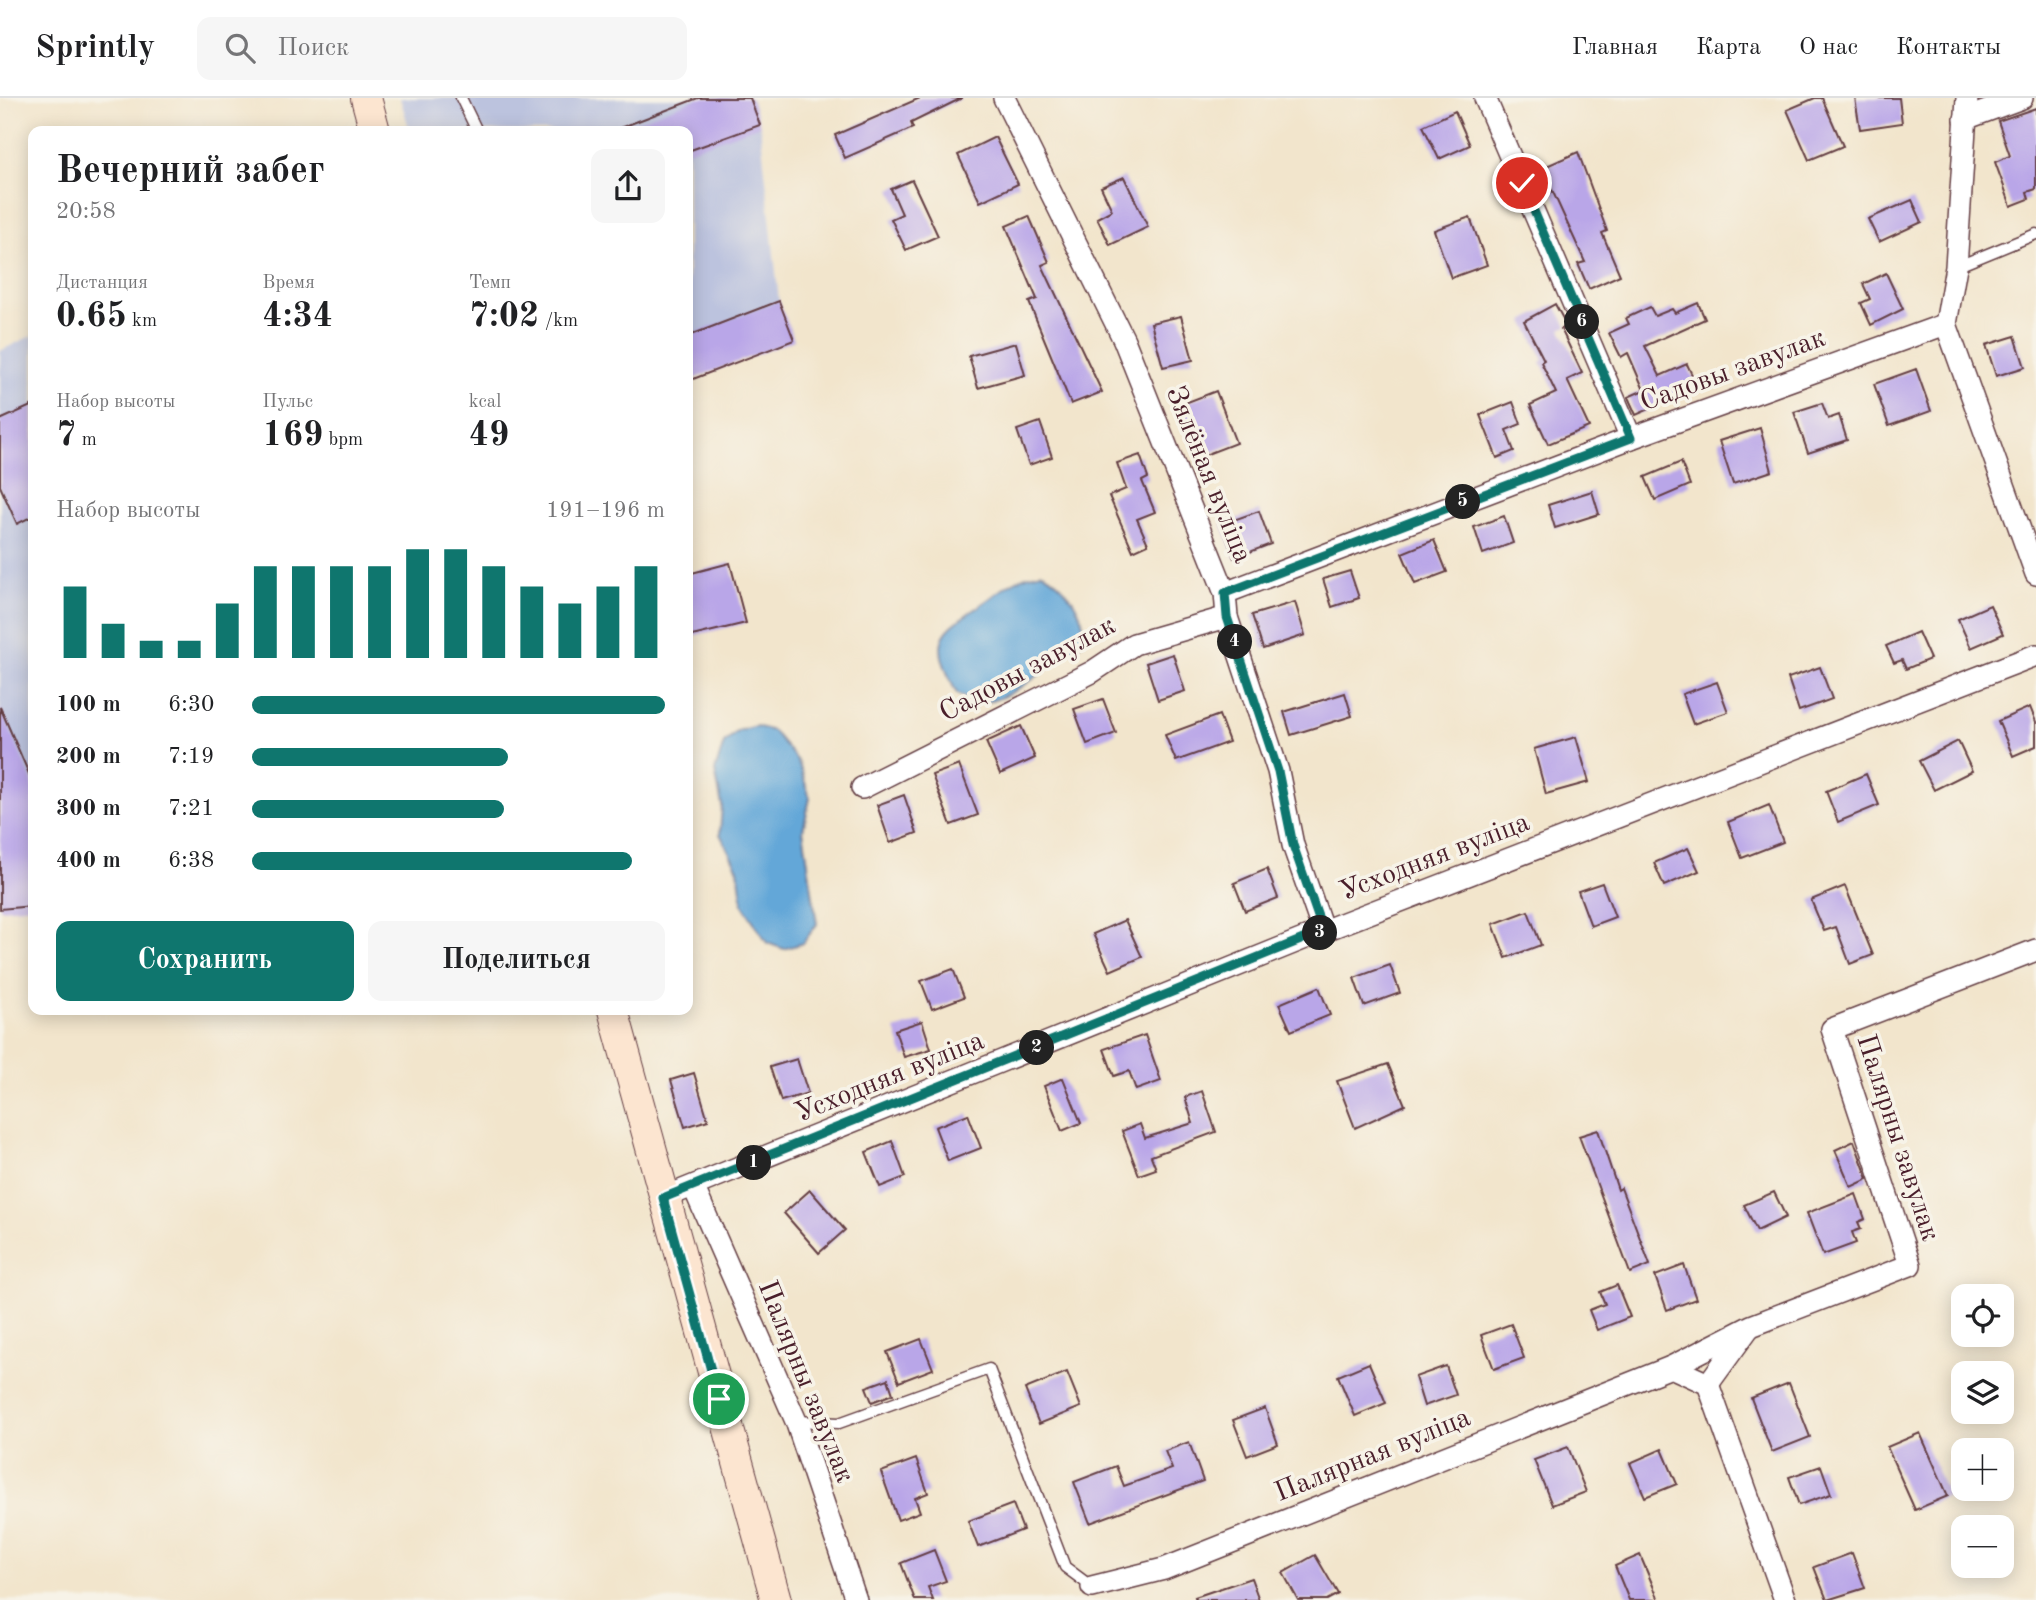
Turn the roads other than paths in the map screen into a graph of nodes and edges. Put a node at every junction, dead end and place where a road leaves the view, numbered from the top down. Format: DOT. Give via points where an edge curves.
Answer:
graph roads {
  1 [pos="366,98"];
  2 [pos="461,98"];
  3 [pos="1003,98"];
  4 [pos="1485,98"];
  5 [pos="2022,98"];
  6 [pos="1966,109"];
  7 [pos="374,126"];
  8 [pos="475,126"];
  9 [pos="2036,234"];
  10 [pos="1956,267"];
  11 [pos="1946,324"];
  12 [pos="1631,438"];
  13 [pos="2036,574"];
  14 [pos="1225,593"];
  15 [pos="1227,617"];
  16 [pos="2036,655"];
  17 [pos="862,788"];
  18 [pos="1323,931"];
  19 [pos="2036,950"];
  20 [pos="614,1015"];
  21 [pos="694,1188"];
  22 [pos="663,1198"];
  23 [pos="1751,1326"];
  24 [pos="1671,1367"];
  25 [pos="1708,1384"];
  26 [pos="796,1421"];
  27 [pos="1092,1587"];
  28 [pos="776,1600"];
  29 [pos="856,1600"];
  30 [pos="1785,1600"];
  1 -- 7 [label="street"];
  2 -- 8 [label="lane"];
  3 -- 14 [label="street, Зялёная вуліца" via="1124,340"];
  4 -- 12 [label="street"];
  5 -- 6 [label="street"];
  6 -- 10 [label="street"];
  9 -- 10 [label="lane"];
  10 -- 11 [label="street"];
  11 -- 12 [label="street, Садовы завулак"];
  11 -- 13 [label="street"];
  12 -- 14 [label="street, Садовы завулак"];
  14 -- 15 [label="street, Зялёная вуліца"];
  15 -- 17 [label="street, Садовы завулак" via="1134,644 1091,672"];
  15 -- 18 [label="street, Зялёная вуліца" via="1278,771 1293,845"];
  16 -- 18 [label="street, Усходняя вуліца"];
  18 -- 21 [label="street, Усходняя вуліца"];
  19 -- 23 [label="street, Палярны завулак" via="1832,1029 1910,1265"];
  20 -- 22 [label="street"];
  21 -- 22 [label="street, Усходняя вуліца"];
  21 -- 26 [label="street, Палярны завулак"];
  22 -- 28 [label="street"];
  23 -- 24 [label="street, Палярны завулак"];
  23 -- 25 [label="street"];
  24 -- 25 [label="street"];
  24 -- 27 [label="street, Палярная вуліца" via="1164,1569"];
  25 -- 30 [label="street"];
  26 -- 27 [label="lane" via="839,1423 989,1368 1065,1567"];
  26 -- 29 [label="street, Палярны завулак"];
}
